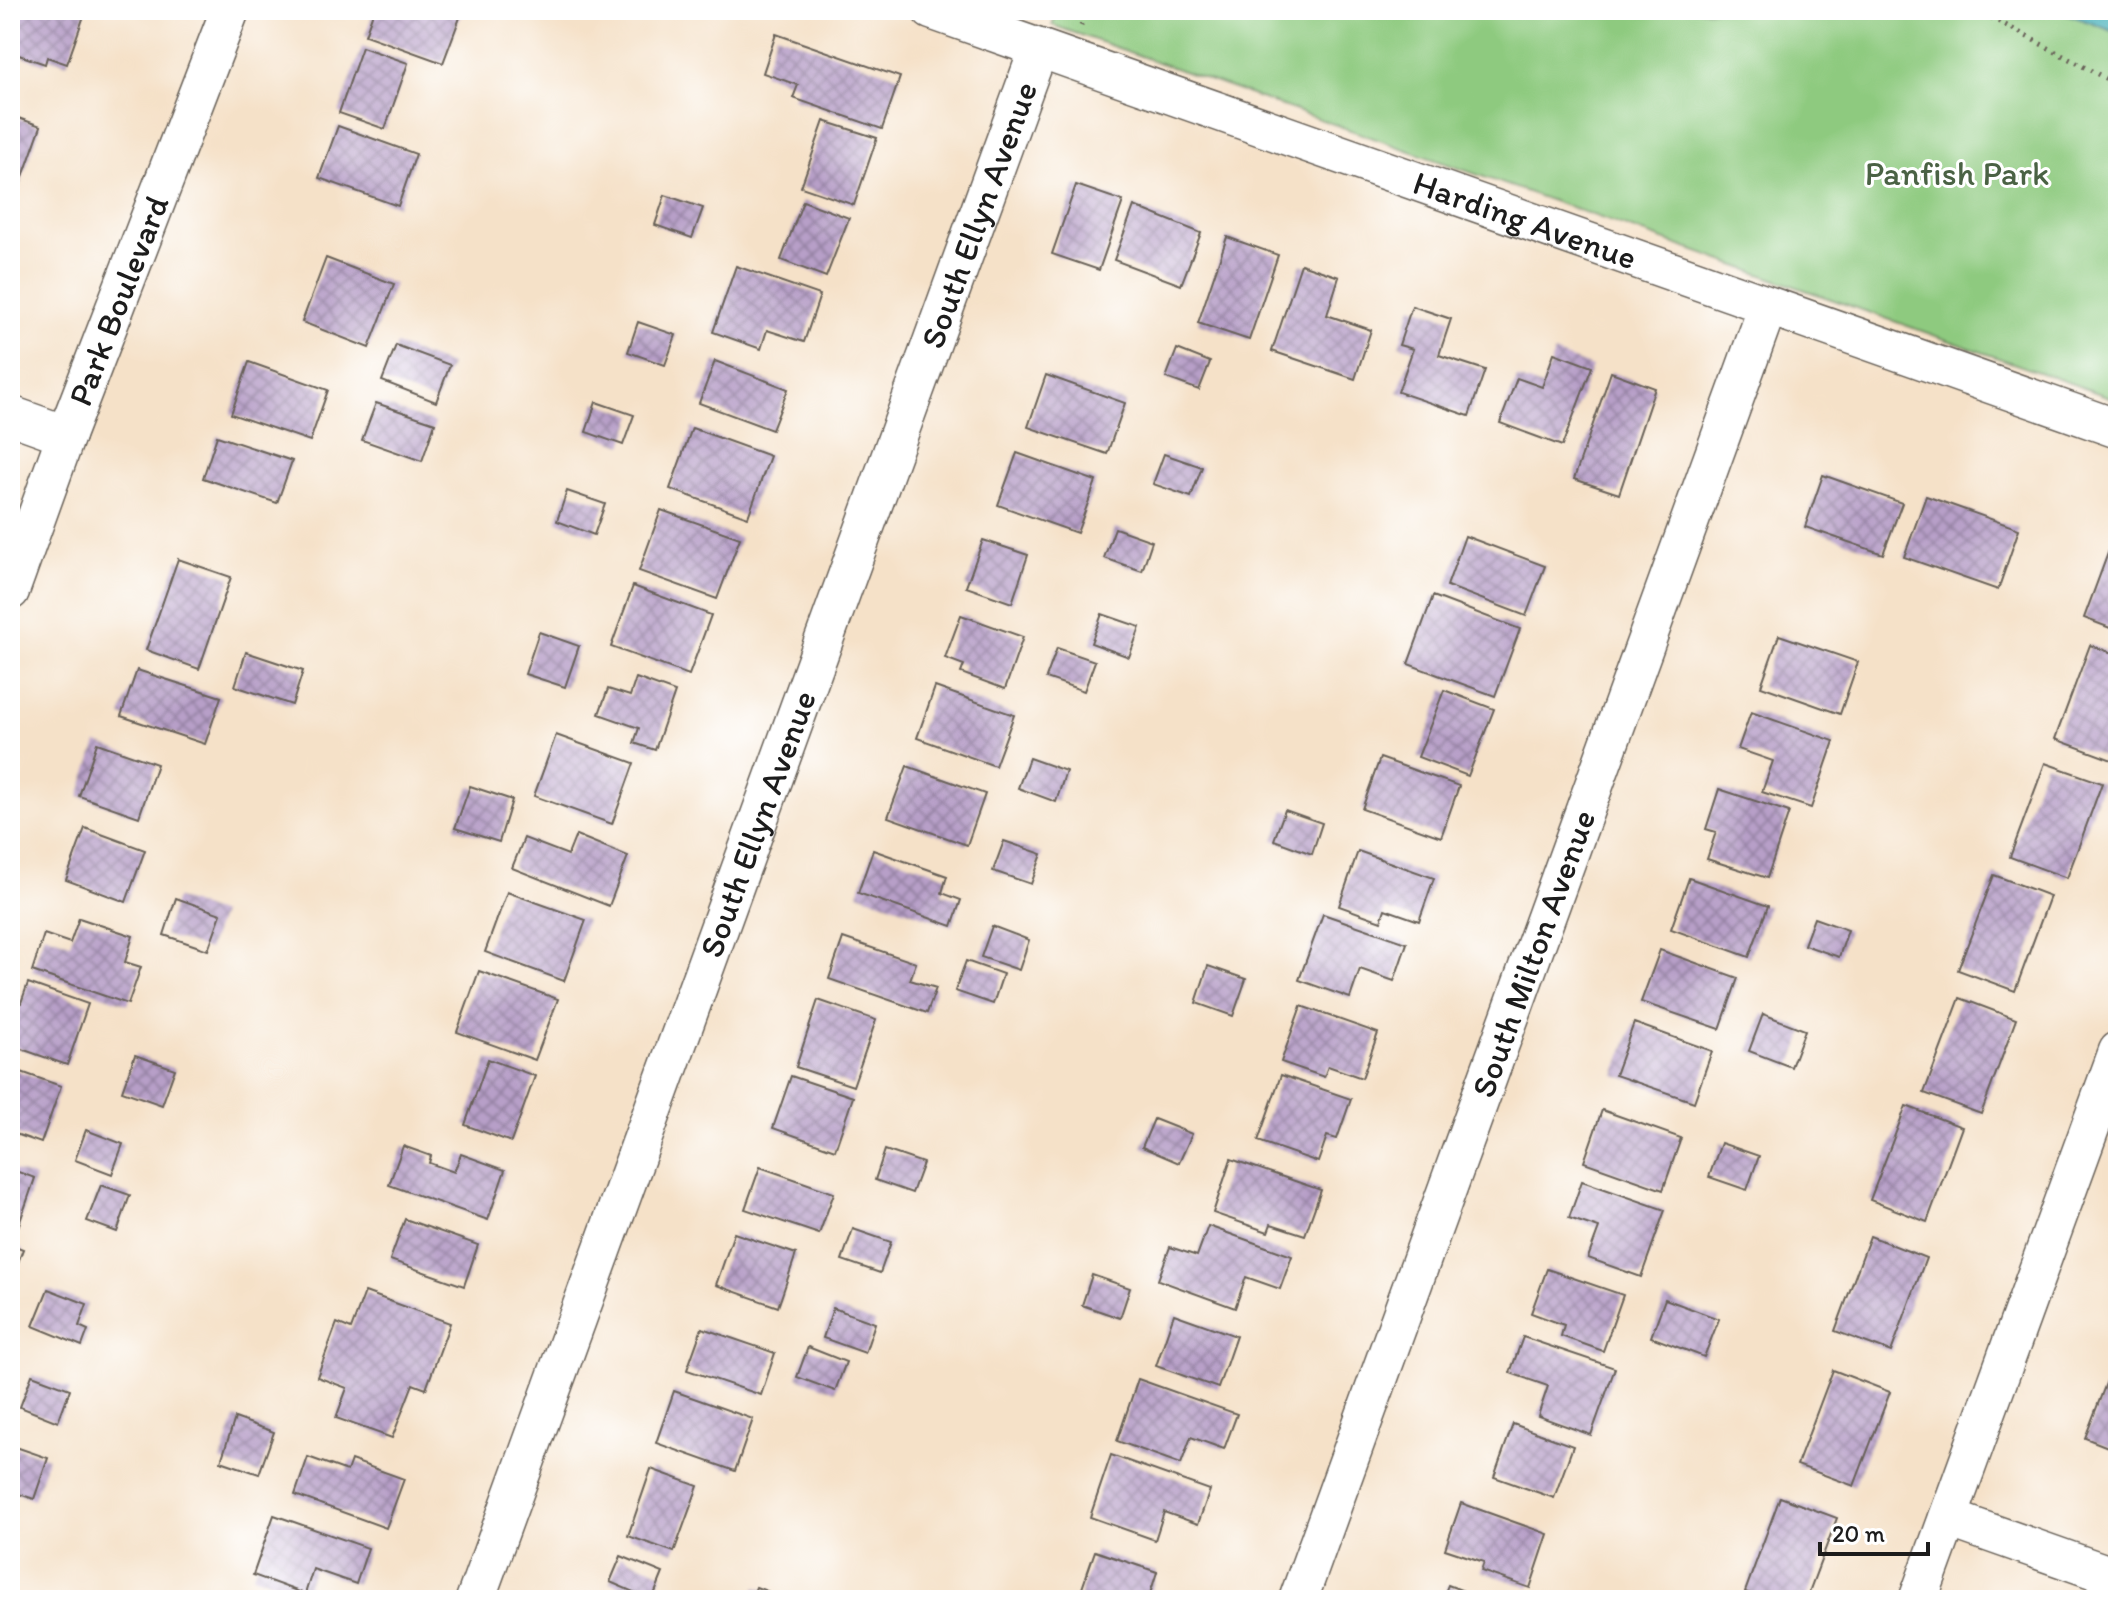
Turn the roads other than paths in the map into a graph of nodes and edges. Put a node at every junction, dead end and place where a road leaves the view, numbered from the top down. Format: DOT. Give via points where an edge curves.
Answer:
graph roads {
  1 [pos="230,10"];
  2 [pos="931,10"];
  3 [pos="1039,48"];
  4 [pos="1768,306"];
  5 [pos="10,415"];
  6 [pos="2118,429"];
  7 [pos="66,435"];
  8 [pos="10,591"];
  9 [pos="2118,1051"];
  10 [pos="1948,1518"];
  11 [pos="2118,1578"];
  12 [pos="475,1600"];
  13 [pos="1298,1600"];
  14 [pos="1918,1600"];
  1 -- 7 [label="street, Park Boulevard"];
  2 -- 3 [label="street, Harding Avenue"];
  3 -- 4 [label="street, Harding Avenue"];
  3 -- 12 [label="street, South Ellyn Avenue"];
  4 -- 6 [label="street, Harding Avenue"];
  4 -- 13 [label="street, South Milton Avenue"];
  5 -- 7 [label="street"];
  7 -- 8 [label="street, Park Boulevard"];
  9 -- 10 [label="street"];
  10 -- 11 [label="street"];
  10 -- 14 [label="street"];
}
